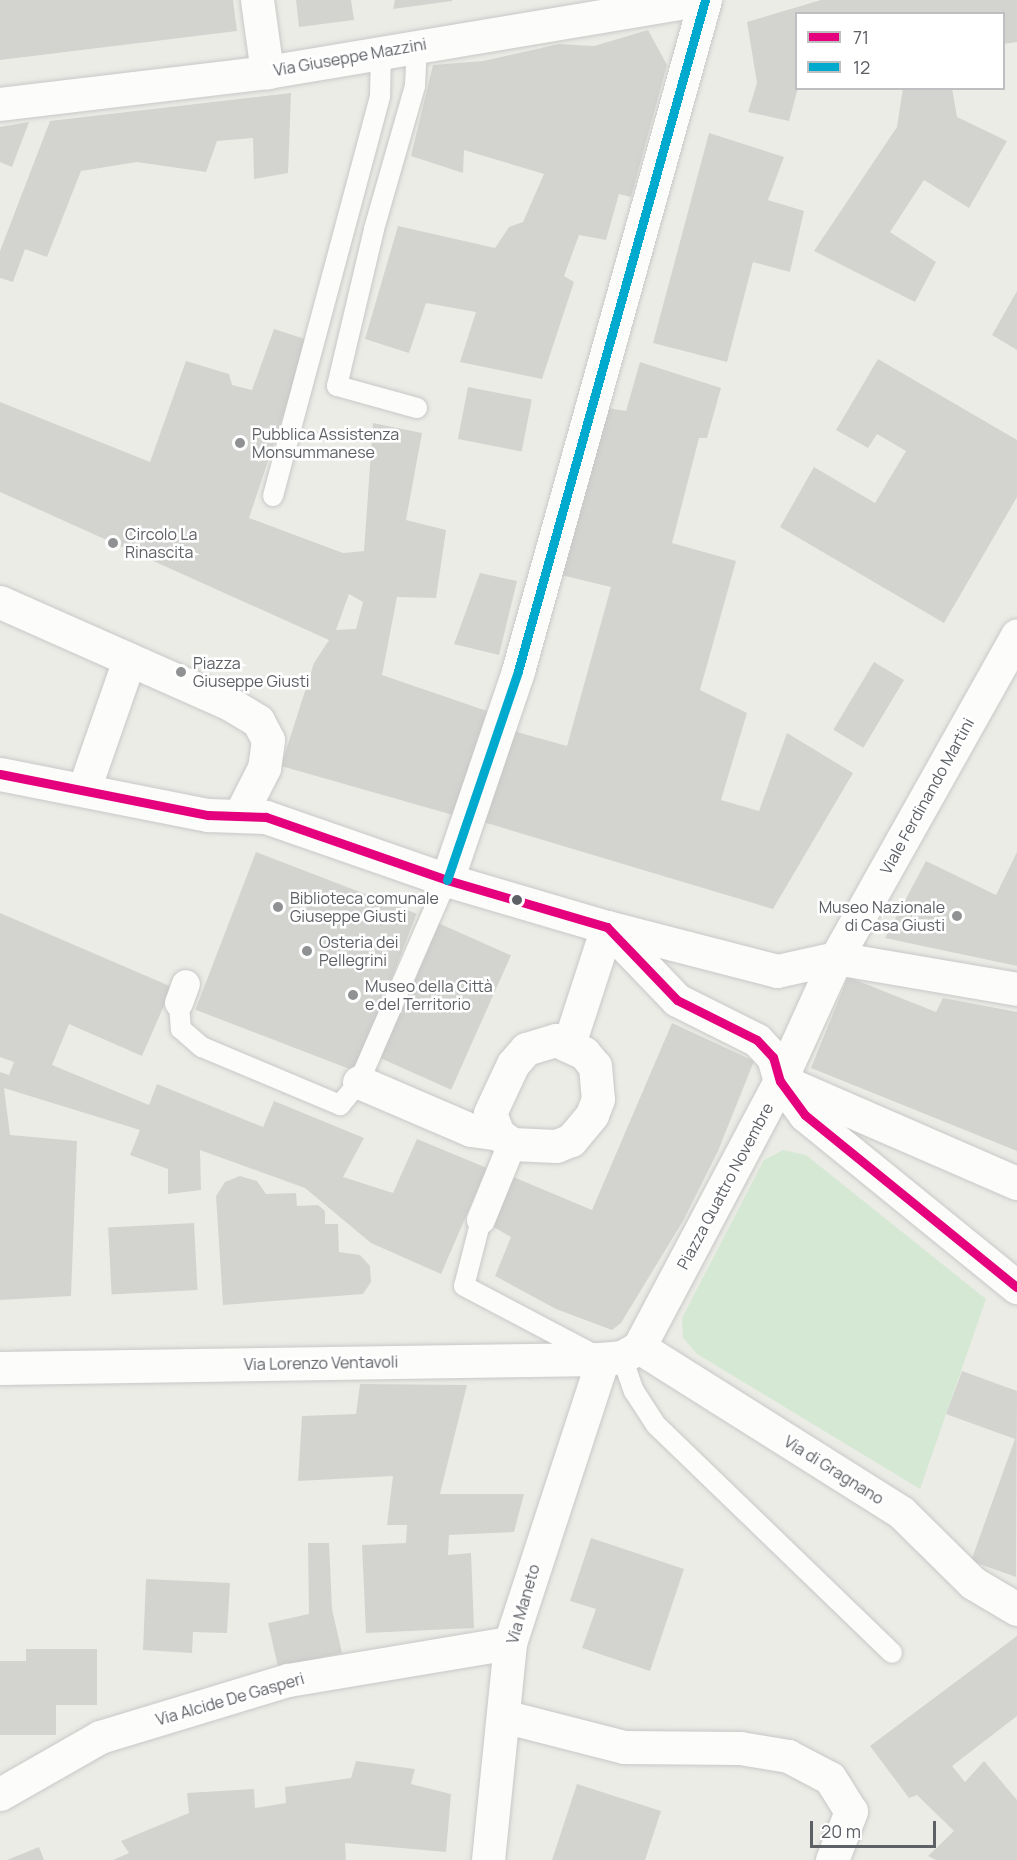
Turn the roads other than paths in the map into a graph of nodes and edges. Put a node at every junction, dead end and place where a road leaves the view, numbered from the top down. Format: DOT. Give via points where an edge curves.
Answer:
graph roads {
  1 [pos="257,0"];
  2 [pos="699,0"];
  3 [pos="705,0"];
  4 [pos="417,45"];
  5 [pos="381,52"];
  6 [pos="267,72"];
  7 [pos="0,104"];
  8 [pos="417,408"];
  9 [pos="273,496"];
  10 [pos="0,602"];
  11 [pos="1017,635"];
  12 [pos="129,660"];
  13 [pos="0,774"];
  14 [pos="84,789"];
  15 [pos="253,815"];
  16 [pos="447,880"];
  17 [pos="607,927"];
  18 [pos="836,958"];
  19 [pos="1017,989"];
  20 [pos="182,993"];
  21 [pos="569,1044"];
  22 [pos="780,1081"];
  23 [pos="359,1082"];
  24 [pos="505,1139"];
  25 [pos="1017,1183"];
  26 [pos="481,1220"];
  27 [pos="1017,1287"];
  28 [pos="621,1354"];
  29 [pos="0,1368"];
  30 [pos="1017,1609"];
  31 [pos="510,1643"];
  32 [pos="892,1653"];
  33 [pos="503,1716"];
  34 [pos="0,1794"];
  35 [pos="488,1860"];
  36 [pos="832,1860"];
  1 -- 6 [label="street"];
  2 -- 4 [label="street, Via Giuseppe Mazzini"];
  3 -- 16 [label="street" via="518,671"];
  4 -- 5 [label="street, Via Giuseppe Mazzini"];
  4 -- 8 [label="lane" via="415,86 374,229 337,386"];
  5 -- 6 [label="street, Via Giuseppe Mazzini"];
  5 -- 9 [label="lane" via="380,96"];
  6 -- 7 [label="street, Via Giuseppe Mazzini"];
  10 -- 12 [label="street"];
  11 -- 18 [label="street, Viale Ferdinando Martini"];
  12 -- 14 [label="street"];
  12 -- 15 [label="street" via="230,704 258,721 268,741"];
  13 -- 14 [label="street"];
  14 -- 15 [label="street" via="208,815"];
  15 -- 16 [label="street"];
  16 -- 17 [label="street"];
  16 -- 23 [label="lane"];
  17 -- 18 [label="street" via="777,972"];
  17 -- 21 [label="street"];
  17 -- 22 [label="street" via="677,1000 757,1040 773,1057"];
  18 -- 19 [label="street"];
  18 -- 22 [label="street, Viale Ferdinando Martini"];
  20 -- 23 [label="lane" via="182,1029 202,1047 340,1105"];
  21 -- 24 [label="street" via="540,1042 513,1064 490,1113"];
  21 -- 24 [label="street" via="595,1066 598,1099 592,1116 577,1135 556,1146"];
  22 -- 25 [label="street"];
  22 -- 27 [label="street, Piazza Quattro Novembre" via="806,1115"];
  22 -- 28 [label="street, Piazza Quattro Novembre"];
  23 -- 24 [label="street" via="471,1130"];
  24 -- 26 [label="street"];
  26 -- 28 [label="lane" via="464,1286"];
  28 -- 29 [label="street, Via Lorenzo Ventavoli"];
  28 -- 30 [label="street, Via di Gragnano" via="901,1512 973,1583"];
  28 -- 31 [label="street, Via Maneto"];
  28 -- 32 [label="lane" via="634,1391 656,1425"];
  31 -- 33 [label="street, Via Maneto"];
  31 -- 34 [label="street, Via Alcide De Gasperi" via="288,1680 100,1737"];
  33 -- 35 [label="street, Via Maneto"];
  33 -- 36 [label="street" via="624,1747 740,1748 788,1756 830,1778 851,1811"];
}
